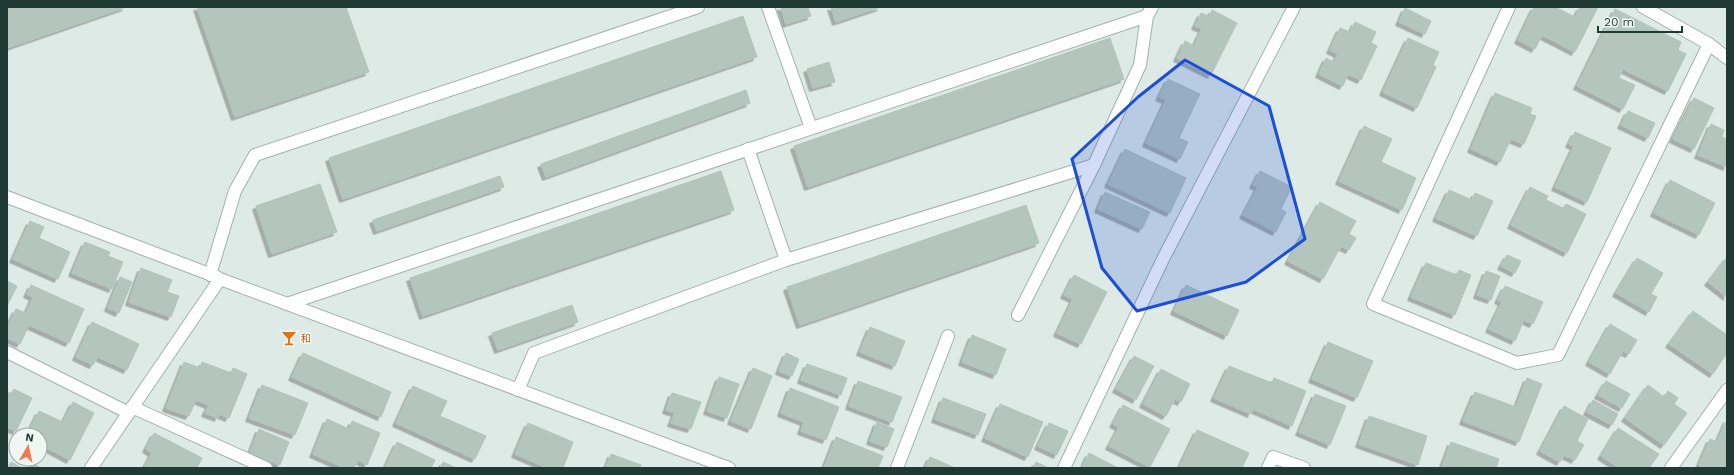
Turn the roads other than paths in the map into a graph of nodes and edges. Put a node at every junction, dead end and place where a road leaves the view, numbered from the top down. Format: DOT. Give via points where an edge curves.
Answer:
graph roads {
  1 [pos="698,7"];
  2 [pos="768,7"];
  3 [pos="1294,7"];
  4 [pos="1509,7"];
  5 [pos="1643,7"];
  6 [pos="1149,11"];
  7 [pos="1709,44"];
  8 [pos="1727,58"];
  9 [pos="810,128"];
  10 [pos="748,149"];
  11 [pos="1094,165"];
  12 [pos="7,197"];
  13 [pos="786,260"];
  14 [pos="215,277"];
  15 [pos="288,304"];
  16 [pos="1018,315"];
  17 [pos="948,336"];
  18 [pos="7,352"];
  19 [pos="518,390"];
  20 [pos="1727,390"];
  21 [pos="131,410"];
  22 [pos="91,468"];
  23 [pos="266,468"];
  24 [pos="729,468"];
  25 [pos="897,468"];
  26 [pos="1064,468"];
  27 [pos="1268,468"];
  28 [pos="1304,468"];
  29 [pos="1671,468"];
  1 -- 14 [label="street" via="255,155 235,191"];
  2 -- 9 [label="street"];
  3 -- 26 [label="street" via="1163,259"];
  4 -- 7 [label="street" via="1373,304 1518,363 1558,355"];
  5 -- 7 [label="street"];
  6 -- 9 [label="street"];
  6 -- 11 [label="street" via="1140,65"];
  7 -- 8 [label="street"];
  9 -- 10 [label="street"];
  10 -- 13 [label="street"];
  10 -- 15 [label="street"];
  11 -- 13 [label="street"];
  11 -- 16 [label="street"];
  12 -- 14 [label="street"];
  13 -- 19 [label="street" via="534,353"];
  14 -- 15 [label="street"];
  14 -- 21 [label="street"];
  15 -- 19 [label="street"];
  17 -- 25 [label="street"];
  18 -- 21 [label="street"];
  19 -- 24 [label="street"];
  20 -- 29 [label="street"];
  21 -- 22 [label="street"];
  21 -- 23 [label="street"];
  27 -- 28 [label="street" via="1273,457"];
}
